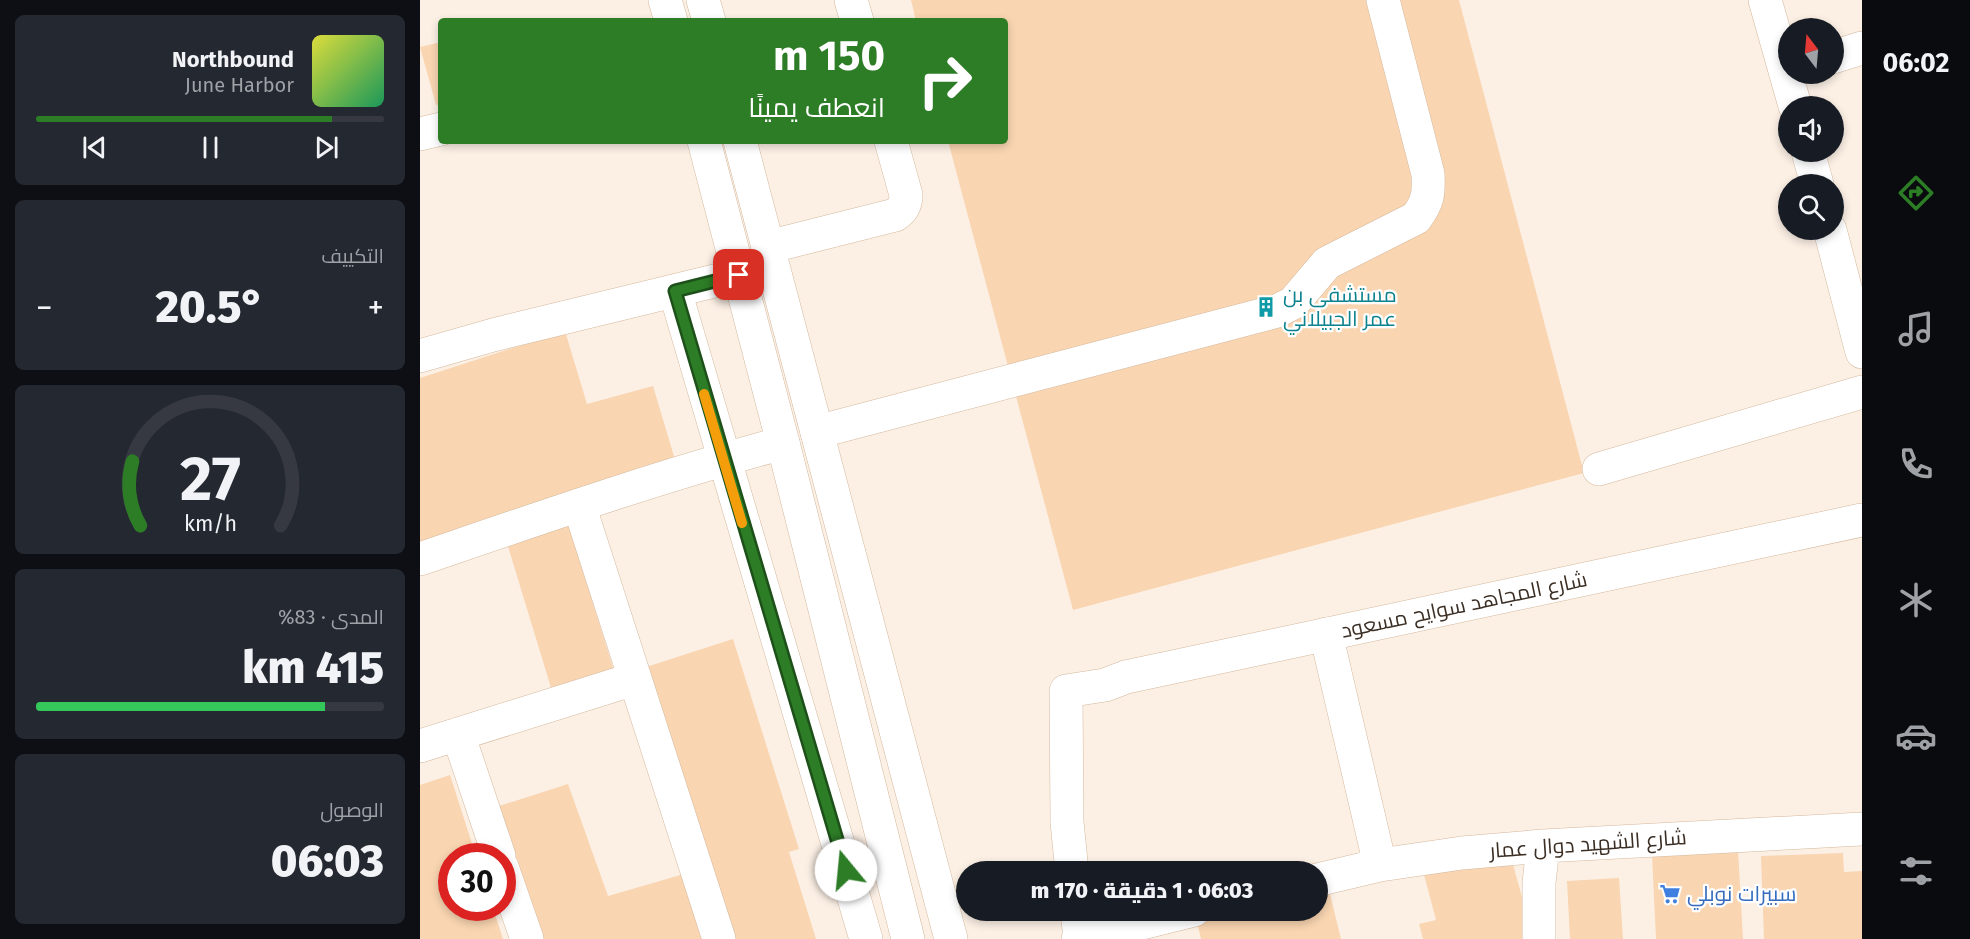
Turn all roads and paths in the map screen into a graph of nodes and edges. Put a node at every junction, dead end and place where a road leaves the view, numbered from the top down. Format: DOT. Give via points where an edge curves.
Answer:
graph roads {
  1 [pos="665,0"];
  2 [pos="703,0"];
  3 [pos="851,0"];
  4 [pos="1383,0"];
  5 [pos="1765,0"];
  6 [pos="670,18"];
  7 [pos="708,18"];
  8 [pos="856,18"];
  9 [pos="1778,43"];
  10 [pos="1862,48"];
  11 [pos="1844,54"];
  12 [pos="438,130"];
  13 [pos="420,134"];
  14 [pos="705,144"];
  15 [pos="741,144"];
  16 [pos="892,144"];
  17 [pos="768,247"];
  18 [pos="1844,247"];
  19 [pos="739,275"];
  20 [pos="675,291"];
  21 [pos="1862,352"];
  22 [pos="420,356"];
  23 [pos="1862,392"];
  24 [pos="817,432"];
  25 [pos="783,443"];
  26 [pos="723,459"];
  27 [pos="1599,469"];
  28 [pos="579,505"];
  29 [pos="1862,520"];
  30 [pos="420,559"];
  31 [pos="1326,634"];
  32 [pos="634,679"];
  33 [pos="458,734"];
  34 [pos="420,745"];
  35 [pos="1862,829"];
  36 [pos="495,843"];
  37 [pos="1542,846"];
  38 [pos="1071,861"];
  39 [pos="1380,864"];
  40 [pos="1328,877"];
  41 [pos="516,907"];
  42 [pos="1078,921"];
  43 [pos="1151,921"];
  44 [pos="527,939"];
  45 [pos="719,939"];
  46 [pos="866,939"];
  47 [pos="908,939"];
  48 [pos="951,939"];
  49 [pos="1080,939"];
  50 [pos="1539,939"];
  1 -- 6 [label="street"];
  2 -- 7 [label="street"];
  3 -- 8 [label="street"];
  4 -- 24 [label="street" via="1428,174 1429,192 1416,218 1327,263 1293,303 1277,311"];
  5 -- 9 [label="street"];
  10 -- 11 [label="street"];
  12 -- 13 [label="street"];
  14 -- 19 [label="street"];
  15 -- 17 [label="street"];
  16 -- 17 [label="street" via="906,195 900,212"];
  17 -- 24 [label="street"];
  18 -- 21 [label="street"];
  19 -- 20 [label="street"];
  19 -- 25 [label="street"];
  20 -- 22 [label="street"];
  20 -- 26 [label="street"];
  23 -- 27 [label="street"];
  24 -- 48 [label="street"];
  25 -- 26 [label="street"];
  25 -- 47 [label="street"];
  26 -- 28 [label="street"];
  26 -- 46 [label="street"];
  28 -- 30 [label="street"];
  28 -- 32 [label="street"];
  29 -- 31 [label="street, شارع المجاهد سوايح مسعود"];
  31 -- 38 [label="street, شارع المجاهد سوايح مسعود" via="1104,686 1066,691"];
  31 -- 39 [label="street"];
  32 -- 33 [label="street"];
  32 -- 45 [label="street"];
  33 -- 34 [label="street"];
  33 -- 36 [label="street"];
  35 -- 37 [label="street, شارع الشهيد دوال عمار"];
  37 -- 39 [label="street, شارع الشهيد دوال عمار"];
  37 -- 50 [label="street"];
  39 -- 40 [label="street, شارع الشهيد دوال عمار"];
  41 -- 44 [label="street"];
  42 -- 49 [label="street"];
  43 -- 49 [label="street"];
}
